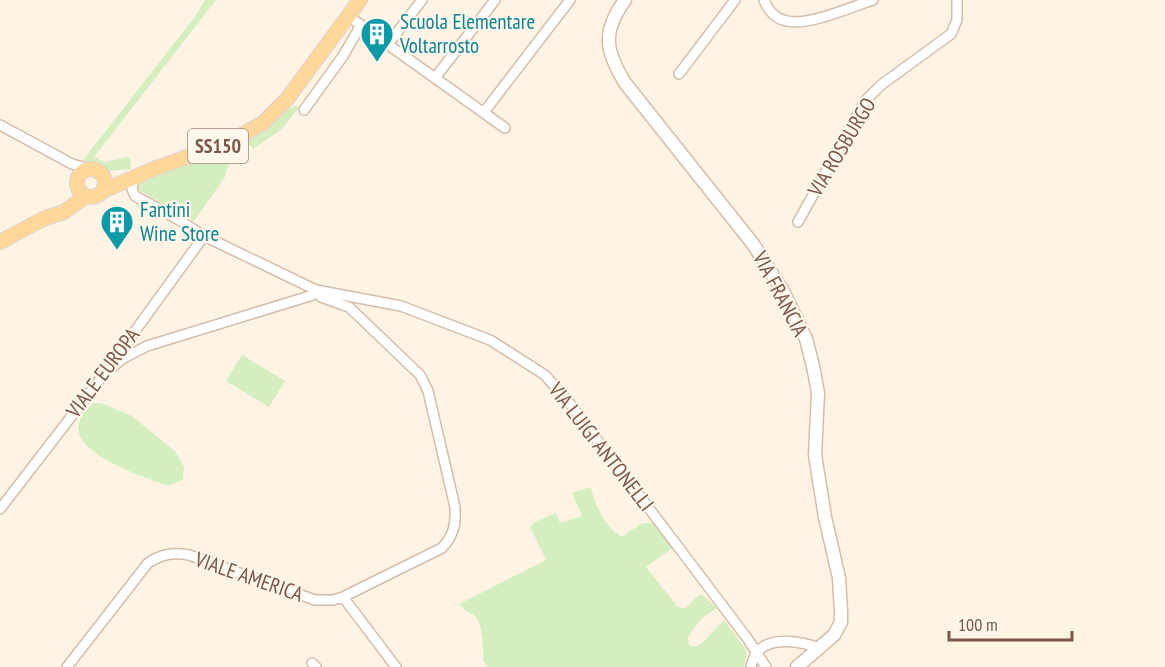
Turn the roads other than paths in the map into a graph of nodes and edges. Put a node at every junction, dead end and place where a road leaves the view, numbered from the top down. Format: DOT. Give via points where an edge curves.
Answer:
graph roads {
  1 [pos="360,0"];
  2 [pos="422,0"];
  3 [pos="495,0"];
  4 [pos="557,0"];
  5 [pos="625,0"];
  6 [pos="735,0"];
  7 [pos="764,0"];
  8 [pos="873,0"];
  9 [pos="957,0"];
  10 [pos="568,3"];
  11 [pos="348,16"];
  12 [pos="361,25"];
  13 [pos="388,44"];
  14 [pos="679,74"];
  15 [pos="435,78"];
  16 [pos="291,94"];
  17 [pos="484,112"];
  18 [pos="0,125"];
  19 [pos="505,128"];
  20 [pos="81,178"];
  21 [pos="129,179"];
  22 [pos="104,184"];
  23 [pos="798,222"];
  24 [pos="204,236"];
  25 [pos="0,242"];
  26 [pos="314,292"];
  27 [pos="100,378"];
  28 [pos="0,509"];
  29 [pos="343,597"];
  30 [pos="820,648"];
  31 [pos="756,653"];
  32 [pos="67,667"];
  33 [pos="396,667"];
  34 [pos="751,667"];
  35 [pos="766,667"];
  36 [pos="797,667"];
  1 -- 11 [label="main road, SS150"];
  2 -- 13 [label="street"];
  3 -- 15 [label="street"];
  4 -- 10 [label="street"];
  5 -- 30 [label="main road, VIA FRANCIA" via="608,33 613,64 753,244 783,291 806,339 818,393 815,455 839,578 841,622"];
  6 -- 14 [label="street"];
  7 -- 8 [label="street" via="769,11 787,21 812,20"];
  9 -- 23 [label="street, VIA ROSBURGO" via="957,20 951,34 865,101"];
  10 -- 17 [label="street"];
  11 -- 12 [label="street"];
  11 -- 16 [label="main road, SS150"];
  12 -- 13 [label="street"];
  12 -- 16 [label="street" via="306,108"];
  13 -- 15 [label="street"];
  15 -- 17 [label="street"];
  16 -- 21 [label="main road, SS150" via="271,117 244,135"];
  17 -- 19 [label="street"];
  18 -- 20 [label="street"];
  20 -- 22 [label="main road" via="98,170"];
  20 -- 22 [label="main road" via="96,197"];
  20 -- 25 [label="main road" via="64,212"];
  21 -- 22 [label="main road, SS150"];
  21 -- 24 [label="street, VIA LUIGI ANTONELLI" via="135,196"];
  24 -- 26 [label="street, VIA LUIGI ANTONELLI"];
  24 -- 27 [label="street, VIALE EUROPA"];
  26 -- 27 [label="street" via="147,346 122,359"];
  26 -- 29 [label="street, VIALE AMERICA" via="349,307 420,375 428,391 455,507 456,526 442,548"];
  26 -- 31 [label="street, VIA LUIGI ANTONELLI" via="401,306 490,340 545,375"];
  27 -- 28 [label="street, VIALE EUROPA"];
  29 -- 32 [label="street, VIALE AMERICA" via="315,600 189,555 175,552 159,556 148,563"];
  29 -- 33 [label="street"];
  30 -- 31 [label="street" via="788,641 771,643"];
  30 -- 36 [label="main road"];
  31 -- 34 [label="street"];
  31 -- 35 [label="street, VIA LUIGI ANTONELLI"];
}
